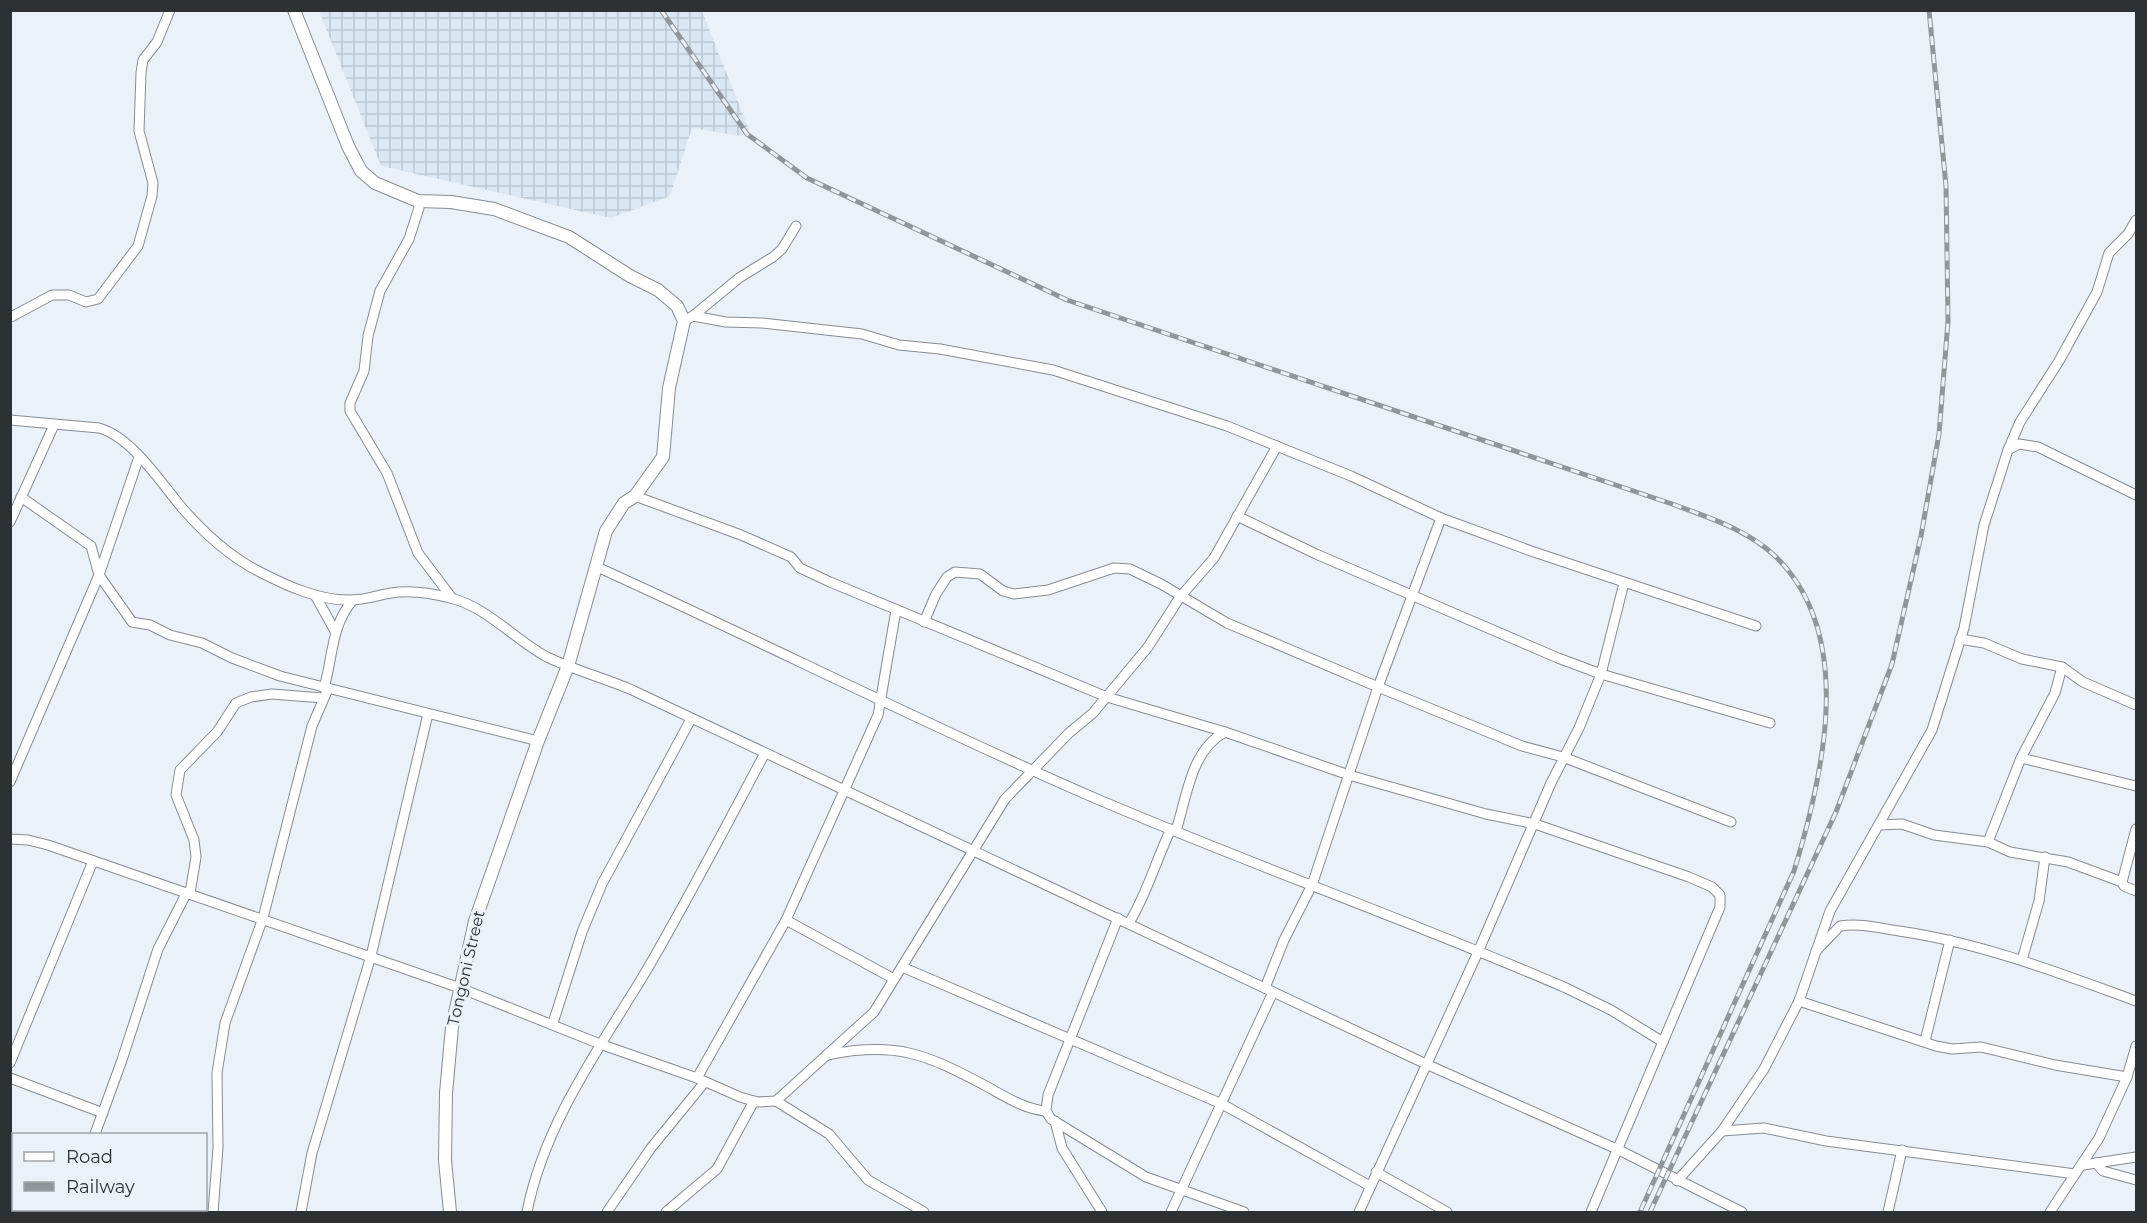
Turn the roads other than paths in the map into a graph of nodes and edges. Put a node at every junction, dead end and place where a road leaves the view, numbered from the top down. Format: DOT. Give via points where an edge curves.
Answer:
graph roads {
  1 [pos="170,10"];
  2 [pos="294,10"];
  3 [pos="418,201"];
  4 [pos="2136,220"];
  5 [pos="796,226"];
  6 [pos="11,317"];
  7 [pos="689,319"];
  8 [pos="10,420"];
  9 [pos="54,425"];
  10 [pos="1277,447"];
  11 [pos="2008,450"];
  12 [pos="139,457"];
  13 [pos="2136,495"];
  14 [pos="635,496"];
  15 [pos="21,497"];
  16 [pos="1237,516"];
  17 [pos="1441,518"];
  18 [pos="10,522"];
  19 [pos="595,566"];
  20 [pos="99,575"];
  21 [pos="1624,583"];
  22 [pos="1412,594"];
  23 [pos="315,595"];
  24 [pos="1180,597"];
  25 [pos="452,598"];
  26 [pos="353,600"];
  27 [pos="896,610"];
  28 [pos="924,622"];
  29 [pos="1756,626"];
  30 [pos="334,631"];
  31 [pos="1960,639"];
  32 [pos="568,666"];
  33 [pos="2062,667"];
  34 [pos="1601,674"];
  35 [pos="1378,687"];
  36 [pos="325,692"];
  37 [pos="1107,697"];
  38 [pos="883,699"];
  39 [pos="2136,705"];
  40 [pos="428,714"];
  41 [pos="691,719"];
  42 [pos="1770,723"];
  43 [pos="1225,732"];
  44 [pos="538,741"];
  45 [pos="765,753"];
  46 [pos="1563,757"];
  47 [pos="2021,758"];
  48 [pos="1032,770"];
  49 [pos="1349,775"];
  50 [pos="10,782"];
  51 [pos="2136,786"];
  52 [pos="844,789"];
  53 [pos="1731,822"];
  54 [pos="1535,824"];
  55 [pos="1879,825"];
  56 [pos="2136,829"];
  57 [pos="1174,830"];
  58 [pos="10,839"];
  59 [pos="1988,842"];
  60 [pos="975,851"];
  61 [pos="2045,858"];
  62 [pos="93,861"];
  63 [pos="2122,882"];
  64 [pos="1312,885"];
  65 [pos="2136,891"];
  66 [pos="189,892"];
  67 [pos="263,918"];
  68 [pos="1118,918"];
  69 [pos="786,920"];
  70 [pos="1130,923"];
  71 [pos="1950,940"];
  72 [pos="1815,951"];
  73 [pos="1478,952"];
  74 [pos="370,956"];
  75 [pos="2022,960"];
  76 [pos="902,967"];
  77 [pos="894,979"];
  78 [pos="460,988"];
  79 [pos="1269,990"];
  80 [pos="1799,1001"];
  81 [pos="2136,1001"];
  82 [pos="553,1023"];
  83 [pos="1070,1040"];
  84 [pos="1925,1041"];
  85 [pos="1663,1042"];
  86 [pos="600,1044"];
  87 [pos="2136,1046"];
  88 [pos="824,1055"];
  89 [pos="10,1063"];
  90 [pos="1426,1064"];
  91 [pos="2127,1077"];
  92 [pos="10,1078"];
  93 [pos="700,1080"];
  94 [pos="754,1101"];
  95 [pos="776,1101"];
  96 [pos="1222,1104"];
  97 [pos="1046,1111"];
  98 [pos="103,1113"];
  99 [pos="1055,1121"];
  100 [pos="1722,1131"];
  101 [pos="95,1133"];
  102 [pos="1619,1150"];
  103 [pos="1902,1150"];
  104 [pos="2136,1157"];
  105 [pos="2096,1163"];
  106 [pos="2083,1165"];
  107 [pos="1376,1172"];
  108 [pos="2075,1174"];
  109 [pos="2136,1180"];
  110 [pos="1677,1181"];
  111 [pos="1370,1186"];
  112 [pos="1183,1190"];
  113 [pos="213,1212"];
  114 [pos="301,1212"];
  115 [pos="450,1212"];
  116 [pos="527,1212"];
  117 [pos="607,1212"];
  118 [pos="666,1212"];
  119 [pos="924,1212"];
  120 [pos="1102,1212"];
  121 [pos="1171,1212"];
  122 [pos="1245,1212"];
  123 [pos="1359,1212"];
  124 [pos="1447,1212"];
  125 [pos="1591,1212"];
  126 [pos="1742,1212"];
  127 [pos="1888,1212"];
  128 [pos="2050,1212"];
  1 -- 6 [label="street" via="157,42 143,60 141,73 139,131 153,183 138,246 98,299 87,302 69,294 52,294"];
  2 -- 3 [label="street" via="361,171 375,183"];
  3 -- 7 [label="street" via="494,209 569,237 671,300"];
  3 -- 25 [label="street" via="410,238 381,291 368,336 364,371 350,411 387,473 418,553"];
  4 -- 11 [label="street" via="2109,253 2097,291 2059,362 2025,413"];
  5 -- 7 [label="street" via="773,257"];
  7 -- 10 [label="street" via="862,334 899,345 1034,365 1169,407"];
  7 -- 14 [label="street, Tongoni Street" via="669,388 663,457"];
  8 -- 9 [label="street"];
  9 -- 12 [label="street" via="112,431"];
  9 -- 15 [label="street"];
  10 -- 16 [label="street"];
  10 -- 17 [label="street"];
  11 -- 13 [label="street" via="2019,444 2038,447"];
  11 -- 31 [label="street" via="1984,525"];
  12 -- 20 [label="street"];
  12 -- 23 [label="street" via="226,552 260,573"];
  14 -- 19 [label="street, Tongoni Street" via="614,516"];
  14 -- 27 [label="street" via="741,534 791,557 800,568"];
  15 -- 18 [label="street"];
  15 -- 20 [label="street" via="87,543 94,553"];
  16 -- 22 [label="street"];
  16 -- 24 [label="street" via="1214,558"];
  17 -- 21 [label="street"];
  17 -- 22 [label="street"];
  19 -- 32 [label="street, Tongoni Street"];
  19 -- 38 [label="street"];
  20 -- 36 [label="street" via="132,622 202,643"];
  20 -- 50 [label="street"];
  21 -- 29 [label="street"];
  21 -- 34 [label="street"];
  22 -- 34 [label="street"];
  22 -- 35 [label="street"];
  23 -- 26 [label="street"];
  23 -- 30 [label="street"];
  24 -- 28 [label="street" via="1161,584 1122,568 1040,592 1014,594 980,574 955,572 936,594"];
  24 -- 35 [label="street" via="1227,623"];
  24 -- 37 [label="street" via="1148,647"];
  25 -- 26 [label="street" via="393,592"];
  25 -- 32 [label="street"];
  26 -- 30 [label="street"];
  27 -- 28 [label="street"];
  27 -- 38 [label="street"];
  28 -- 37 [label="street"];
  30 -- 36 [label="street"];
  31 -- 33 [label="street"];
  31 -- 55 [label="street" via="1932,730"];
  32 -- 41 [label="street" via="615,682"];
  32 -- 44 [label="street, Tongoni Street"];
  33 -- 39 [label="street" via="2083,682"];
  33 -- 47 [label="street" via="2047,710"];
  34 -- 42 [label="street"];
  34 -- 46 [label="street"];
  35 -- 46 [label="street" via="1522,746"];
  35 -- 49 [label="street"];
  36 -- 40 [label="street"];
  36 -- 66 [label="street" via="272,694 236,703 216,732 180,770 176,795 194,840 196,857"];
  36 -- 67 [label="street" via="312,726"];
  37 -- 43 [label="street"];
  37 -- 48 [label="street"];
  38 -- 48 [label="street"];
  38 -- 52 [label="street"];
  40 -- 44 [label="street"];
  40 -- 74 [label="street"];
  41 -- 45 [label="street"];
  41 -- 82 [label="street" via="602,884"];
  43 -- 49 [label="street"];
  43 -- 57 [label="street" via="1208,743 1199,757"];
  44 -- 78 [label="street, Tongoni Street" via="475,921"];
  45 -- 52 [label="street"];
  45 -- 86 [label="street" via="645,972"];
  46 -- 53 [label="street"];
  46 -- 54 [label="street"];
  47 -- 51 [label="street"];
  47 -- 59 [label="street"];
  48 -- 57 [label="street"];
  48 -- 60 [label="street" via="1005,799"];
  49 -- 54 [label="street"];
  49 -- 64 [label="street"];
  52 -- 60 [label="street"];
  52 -- 69 [label="street"];
  54 -- 73 [label="street"];
  54 -- 85 [label="street" via="1689,877 1720,895 1720,907"];
  55 -- 59 [label="street" via="1902,824 1934,835"];
  55 -- 72 [label="street" via="1830,911"];
  56 -- 63 [label="street"];
  57 -- 64 [label="street"];
  57 -- 70 [label="street"];
  58 -- 62 [label="street" via="48,845"];
  59 -- 61 [label="street" via="2010,852"];
  60 -- 68 [label="street"];
  60 -- 76 [label="street"];
  61 -- 63 [label="street" via="2068,861"];
  61 -- 75 [label="street" via="2039,901"];
  62 -- 66 [label="street"];
  62 -- 89 [label="street"];
  63 -- 65 [label="street"];
  64 -- 73 [label="street"];
  64 -- 79 [label="street"];
  66 -- 67 [label="street"];
  66 -- 98 [label="street" via="158,949"];
  67 -- 74 [label="street"];
  67 -- 113 [label="street" via="225,1023 217,1073 218,1148"];
  68 -- 70 [label="street"];
  68 -- 83 [label="street"];
  69 -- 77 [label="street"];
  69 -- 93 [label="street"];
  70 -- 79 [label="street"];
  71 -- 72 [label="street" via="1846,925"];
  71 -- 75 [label="street"];
  71 -- 84 [label="street"];
  72 -- 80 [label="street"];
  73 -- 85 [label="street" via="1566,988"];
  73 -- 90 [label="street"];
  74 -- 78 [label="street"];
  74 -- 114 [label="street" via="312,1154"];
  75 -- 81 [label="street"];
  76 -- 77 [label="street"];
  76 -- 83 [label="street"];
  77 -- 88 [label="street" via="867,1020"];
  78 -- 82 [label="street"];
  78 -- 115 [label="street, Tongoni Street" via="446,1093 445,1160"];
  79 -- 90 [label="street"];
  79 -- 96 [label="street"];
  80 -- 84 [label="street"];
  80 -- 100 [label="street" via="1764,1069"];
  82 -- 86 [label="street"];
  83 -- 96 [label="street"];
  83 -- 97 [label="street" via="1048,1095"];
  84 -- 91 [label="street" via="1945,1048 1981,1047"];
  85 -- 102 [label="street"];
  86 -- 93 [label="street"];
  86 -- 116 [label="street" via="540,1161"];
  87 -- 91 [label="street"];
  88 -- 95 [label="street"];
  88 -- 97 [label="street" via="868,1048 921,1055 1025,1107"];
  90 -- 102 [label="street"];
  90 -- 107 [label="street"];
  91 -- 106 [label="street"];
  92 -- 98 [label="street"];
  93 -- 94 [label="street"];
  93 -- 117 [label="street"];
  94 -- 95 [label="street"];
  94 -- 118 [label="street" via="717,1169"];
  95 -- 119 [label="street" via="829,1134 868,1180"];
  96 -- 111 [label="street"];
  96 -- 112 [label="street"];
  97 -- 99 [label="street"];
  98 -- 101 [label="street"];
  99 -- 112 [label="street" via="1129,1169"];
  99 -- 120 [label="street" via="1062,1148"];
  100 -- 103 [label="street" via="1764,1128 1826,1141"];
  100 -- 110 [label="street"];
  102 -- 110 [label="street"];
  102 -- 125 [label="street"];
  103 -- 108 [label="street"];
  103 -- 127 [label="street"];
  104 -- 105 [label="street"];
  105 -- 106 [label="street"];
  105 -- 109 [label="street" via="2103,1171"];
  106 -- 108 [label="street"];
  107 -- 111 [label="street"];
  107 -- 124 [label="street"];
  108 -- 128 [label="street"];
  110 -- 126 [label="street"];
  111 -- 123 [label="street"];
  112 -- 121 [label="street"];
  112 -- 122 [label="street"];
}
